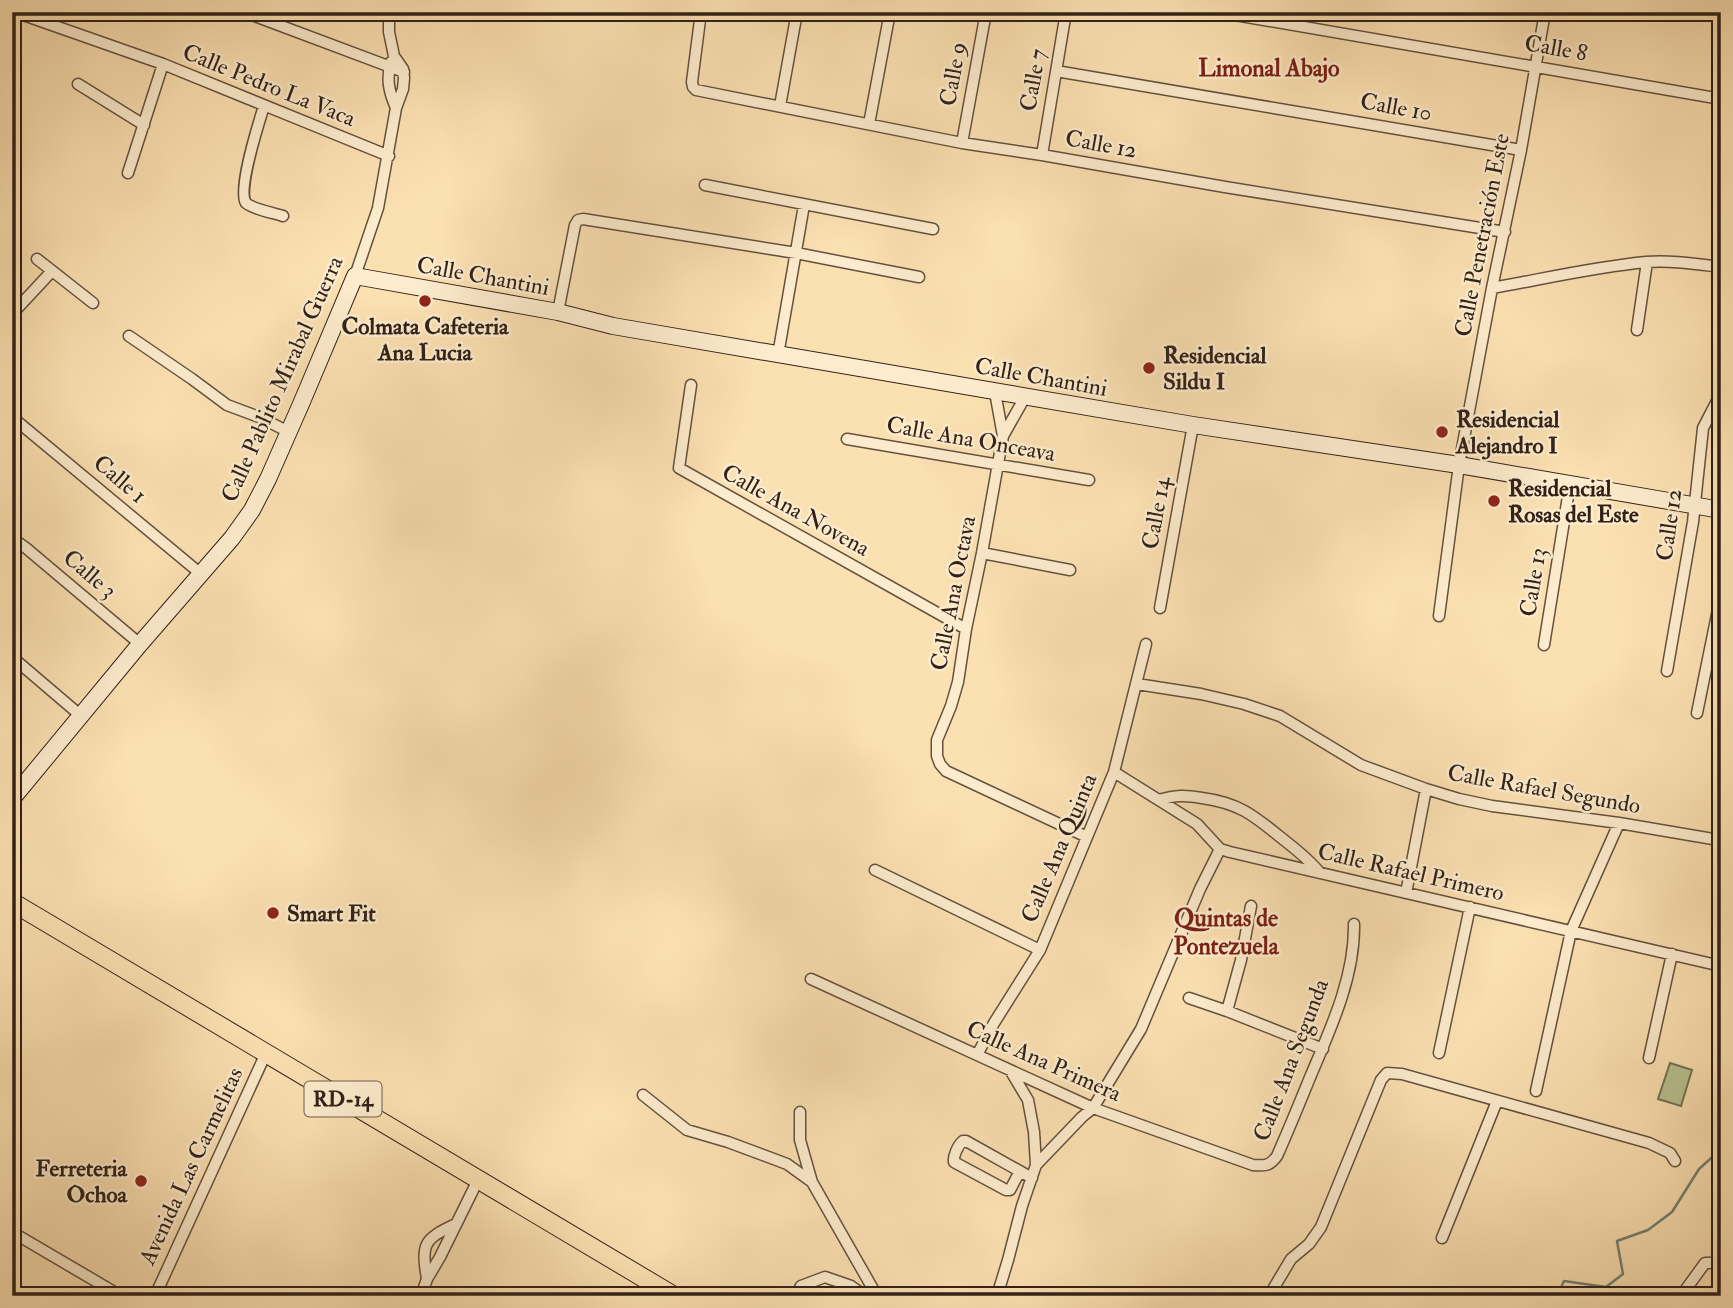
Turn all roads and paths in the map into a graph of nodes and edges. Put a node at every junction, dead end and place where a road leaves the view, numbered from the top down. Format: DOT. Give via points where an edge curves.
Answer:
graph roads {
  1 [pos="15,12"];
  2 [pos="244,12"];
  3 [pos="389,12"];
  4 [pos="701,12"];
  5 [pos="797,12"];
  6 [pos="890,12"];
  7 [pos="986,12"];
  8 [pos="1066,12"];
  9 [pos="1217,12"];
  10 [pos="1545,12"];
  11 [pos="1714,12"];
  12 [pos="1721,13"];
  13 [pos="391,62"];
  14 [pos="163,64"];
  15 [pos="1536,66"];
  16 [pos="1056,71"];
  17 [pos="78,85"];
  18 [pos="1721,99"];
  19 [pos="264,106"];
  20 [pos="780,106"];
  21 [pos="396,108"];
  22 [pos="869,124"];
  23 [pos="144,125"];
  24 [pos="962,143"];
  25 [pos="1521,150"];
  26 [pos="1042,155"];
  27 [pos="389,156"];
  28 [pos="128,173"];
  29 [pos="705,185"];
  30 [pos="804,205"];
  31 [pos="283,216"];
  32 [pos="933,229"];
  33 [pos="1505,232"];
  34 [pos="796,253"];
  35 [pos="37,259"];
  36 [pos="1647,262"];
  37 [pos="1721,267"];
  38 [pos="52,271"];
  39 [pos="355,276"];
  40 [pos="919,277"];
  41 [pos="1492,288"];
  42 [pos="12,296"];
  43 [pos="22,303"];
  44 [pos="93,303"];
  45 [pos="558,312"];
  46 [pos="12,314"];
  47 [pos="1637,330"];
  48 [pos="129,335"];
  49 [pos="778,355"];
  50 [pos="691,385"];
  51 [pos="1721,388"];
  52 [pos="995,392"];
  53 [pos="1025,397"];
  54 [pos="12,417"];
  55 [pos="1193,425"];
  56 [pos="289,432"];
  57 [pos="1003,436"];
  58 [pos="847,439"];
  59 [pos="997,465"];
  60 [pos="1460,465"];
  61 [pos="1089,480"];
  62 [pos="1570,484"];
  63 [pos="1694,506"];
  64 [pos="1721,510"];
  65 [pos="12,538"];
  66 [pos="982,553"];
  67 [pos="1070,570"];
  68 [pos="201,574"];
  69 [pos="1721,595"];
  70 [pos="1160,608"];
  71 [pos="1439,616"];
  72 [pos="966,629"];
  73 [pos="140,644"];
  74 [pos="1146,644"];
  75 [pos="1544,645"];
  76 [pos="12,657"];
  77 [pos="1667,671"];
  78 [pos="1136,684"];
  79 [pos="1697,713"];
  80 [pos="80,715"];
  81 [pos="1114,772"];
  82 [pos="18,780"];
  83 [pos="1426,789"];
  84 [pos="12,799"];
  85 [pos="1159,800"];
  86 [pos="1619,823"];
  87 [pos="1087,837"];
  88 [pos="1713,839"];
  89 [pos="1220,849"];
  90 [pos="874,870"];
  91 [pos="1320,873"];
  92 [pos="1406,893"];
  93 [pos="12,902"];
  94 [pos="1251,906"];
  95 [pos="1471,907"];
  96 [pos="1353,924"];
  97 [pos="1571,930"];
  98 [pos="1040,950"];
  99 [pos="1672,954"];
  100 [pos="1721,966"];
  101 [pos="811,979"];
  102 [pos="1189,998"];
  103 [pos="1227,1011"];
  104 [pos="1323,1049"];
  105 [pos="266,1053"];
  106 [pos="1439,1053"];
  107 [pos="977,1055"];
  108 [pos="1649,1058"];
  109 [pos="1010,1070"];
  110 [pos="1536,1091"];
  111 [pos="643,1095"];
  112 [pos="1497,1101"];
  113 [pos="1093,1108"];
  114 [pos="800,1112"];
  115 [pos="1675,1161"];
  116 [pos="1037,1164"];
  117 [pos="1266,1166"];
  118 [pos="1020,1171"];
  119 [pos="1032,1178"];
  120 [pos="478,1180"];
  121 [pos="812,1182"];
  122 [pos="456,1224"];
  123 [pos="12,1232"];
  124 [pos="1442,1238"];
  125 [pos="1716,1262"];
  126 [pos="427,1279"];
  127 [pos="121,1296"];
  128 [pos="155,1296"];
  129 [pos="421,1296"];
  130 [pos="674,1296"];
  131 [pos="796,1296"];
  132 [pos="865,1296"];
  133 [pos="877,1296"];
  134 [pos="997,1296"];
  135 [pos="1269,1296"];
  136 [pos="1681,1296"];
  1 -- 14 [label="street, Calle Pedro La Vaca"];
  2 -- 13 [label="street"];
  3 -- 13 [label="street"];
  4 -- 20 [label="street, Calle 12" via="693,88"];
  5 -- 20 [label="street"];
  6 -- 22 [label="street"];
  7 -- 24 [label="street, Calle 9"];
  8 -- 16 [label="street, Calle 7"];
  9 -- 15 [label="street, Calle 8"];
  10 -- 15 [label="street, Calle Penetración Este"];
  11 -- 12 [label="street"];
  13 -- 21 [label="street" via="388,84"];
  13 -- 21 [label="street, Calle Pablito Mirabal Guerra" via="400,63 404,72"];
  14 -- 19 [label="street, Calle Pedro La Vaca"];
  14 -- 23 [label="street"];
  15 -- 18 [label="street, Calle 8"];
  15 -- 25 [label="street, Calle Penetración Este"];
  16 -- 25 [label="street, Calle 10"];
  16 -- 26 [label="street, Calle 7"];
  17 -- 23 [label="street"];
  19 -- 27 [label="street, Calle Pedro La Vaca"];
  19 -- 31 [label="street" via="247,166 244,198 252,206"];
  20 -- 22 [label="street, Calle 12"];
  21 -- 27 [label="street, Calle Pablito Mirabal Guerra"];
  22 -- 24 [label="street, Calle 12"];
  23 -- 28 [label="street"];
  24 -- 26 [label="street, Calle 12"];
  25 -- 33 [label="street, Calle Penetración Este"];
  26 -- 33 [label="street, Calle 12"];
  27 -- 39 [label="street, Calle Pablito Mirabal Guerra" via="379,208"];
  29 -- 30 [label="street"];
  30 -- 32 [label="street"];
  30 -- 34 [label="street"];
  33 -- 41 [label="street, Calle Penetración Este"];
  34 -- 40 [label="street"];
  34 -- 45 [label="street" via="578,220"];
  34 -- 49 [label="street"];
  35 -- 38 [label="street"];
  36 -- 37 [label="street"];
  36 -- 41 [label="street"];
  36 -- 47 [label="street"];
  38 -- 43 [label="street"];
  38 -- 44 [label="street"];
  39 -- 45 [label="street, Calle Chantini"];
  39 -- 56 [label="street, Calle Pablito Mirabal Guerra"];
  41 -- 60 [label="street, Calle Penetración Este"];
  42 -- 43 [label="street"];
  43 -- 46 [label="street"];
  45 -- 49 [label="street, Calle Chantini"];
  48 -- 56 [label="street" via="227,405"];
  49 -- 52 [label="street, Calle Chantini"];
  50 -- 72 [label="street, Calle Ana Novena" via="679,468"];
  51 -- 63 [label="street, Calle 12" via="1703,428"];
  52 -- 53 [label="street, Calle Chantini"];
  52 -- 57 [label="street, Calle Ana Octava"];
  53 -- 55 [label="street, Calle Chantini"];
  53 -- 57 [label="street, Calle Ana Octava"];
  54 -- 68 [label="street, Calle 1"];
  55 -- 60 [label="street, Calle Chantini"];
  55 -- 70 [label="street, Calle 14"];
  56 -- 68 [label="street, Calle Pablito Mirabal Guerra" via="252,510"];
  57 -- 59 [label="street, Calle Ana Octava"];
  58 -- 59 [label="street, Calle Ana Onceava"];
  59 -- 61 [label="street, Calle Ana Onceava"];
  59 -- 66 [label="street, Calle Ana Octava"];
  60 -- 62 [label="street, Calle Chantini"];
  60 -- 71 [label="street, Calle Penetración Este"];
  62 -- 63 [label="street, Calle Chantini"];
  62 -- 75 [label="street, Calle 13"];
  63 -- 64 [label="street, Calle Chantini"];
  63 -- 77 [label="street, Calle 12"];
  65 -- 73 [label="street, Calle 3"];
  66 -- 67 [label="street"];
  66 -- 72 [label="street, Calle Ana Octava"];
  68 -- 73 [label="street, Calle Pablito Mirabal Guerra"];
  69 -- 79 [label="street"];
  72 -- 87 [label="street, Calle Ana Octava" via="958,682 937,740 940,764 946,771"];
  73 -- 80 [label="street, Calle Pablito Mirabal Guerra"];
  74 -- 78 [label="street, Calle Ana Quinta"];
  76 -- 80 [label="street"];
  78 -- 81 [label="street, Calle Ana Quinta"];
  78 -- 83 [label="street, Calle Rafael Segundo" via="1201,694 1280,716 1361,765"];
  80 -- 82 [label="street, Calle Pablito Mirabal Guerra"];
  81 -- 85 [label="street"];
  81 -- 87 [label="street, Calle Ana Quinta"];
  82 -- 84 [label="street, Calle Pablito Mirabal Guerra"];
  83 -- 86 [label="street, Calle Rafael Segundo" via="1492,806"];
  83 -- 92 [label="street"];
  85 -- 89 [label="street" via="1197,824"];
  85 -- 91 [label="street" via="1182,795 1232,804 1258,819"];
  86 -- 88 [label="street, Calle Rafael Segundo"];
  86 -- 97 [label="street"];
  87 -- 98 [label="street, Calle Ana Quinta"];
  89 -- 91 [label="street, Calle Rafael Primero"];
  89 -- 113 [label="street" via="1141,1029"];
  90 -- 98 [label="street"];
  91 -- 92 [label="street, Calle Rafael Primero"];
  92 -- 95 [label="street, Calle Rafael Primero"];
  93 -- 105 [label="main road, RD-14"];
  94 -- 103 [label="street"];
  95 -- 97 [label="street, Calle Rafael Primero"];
  95 -- 106 [label="street"];
  96 -- 104 [label="street, Calle Ana Segunda" via="1346,981"];
  97 -- 99 [label="street, Calle Rafael Primero"];
  97 -- 110 [label="street"];
  98 -- 107 [label="street, Calle Ana Quinta"];
  99 -- 100 [label="street, Calle Rafael Primero"];
  99 -- 108 [label="street"];
  101 -- 107 [label="street, Calle Ana Primera"];
  102 -- 103 [label="street"];
  103 -- 104 [label="street"];
  104 -- 117 [label="street, Calle Ana Segunda" via="1277,1156"];
  105 -- 120 [label="main road, RD-14"];
  105 -- 128 [label="street, Avenida Las Carmelitas"];
  107 -- 109 [label="street, Calle Ana Primera"];
  109 -- 113 [label="street, Calle Ana Primera"];
  109 -- 116 [label="street" via="1028,1100"];
  111 -- 121 [label="street" via="687,1130 787,1164"];
  112 -- 115 [label="street" via="1649,1143 1670,1153"];
  112 -- 124 [label="street"];
  112 -- 135 [label="street" via="1402,1074 1383,1076 1321,1227 1292,1259"];
  113 -- 116 [label="street"];
  113 -- 117 [label="street, Calle Ana Primera"];
  114 -- 121 [label="street" via="800,1140"];
  116 -- 119 [label="street"];
  118 -- 118 [label="street" via="963,1140 953,1160 1006,1190"];
  118 -- 119 [label="street"];
  119 -- 134 [label="street"];
  120 -- 122 [label="street"];
  120 -- 130 [label="main road, RD-14"];
  121 -- 133 [label="street"];
  122 -- 126 [label="street"];
  122 -- 126 [label="street" via="430,1239 424,1256"];
  123 -- 127 [label="street"];
  125 -- 136 [label="street" via="1705,1263"];
  126 -- 129 [label="street"];
  131 -- 132 [label="street" via="801,1286 825,1277"];
}
